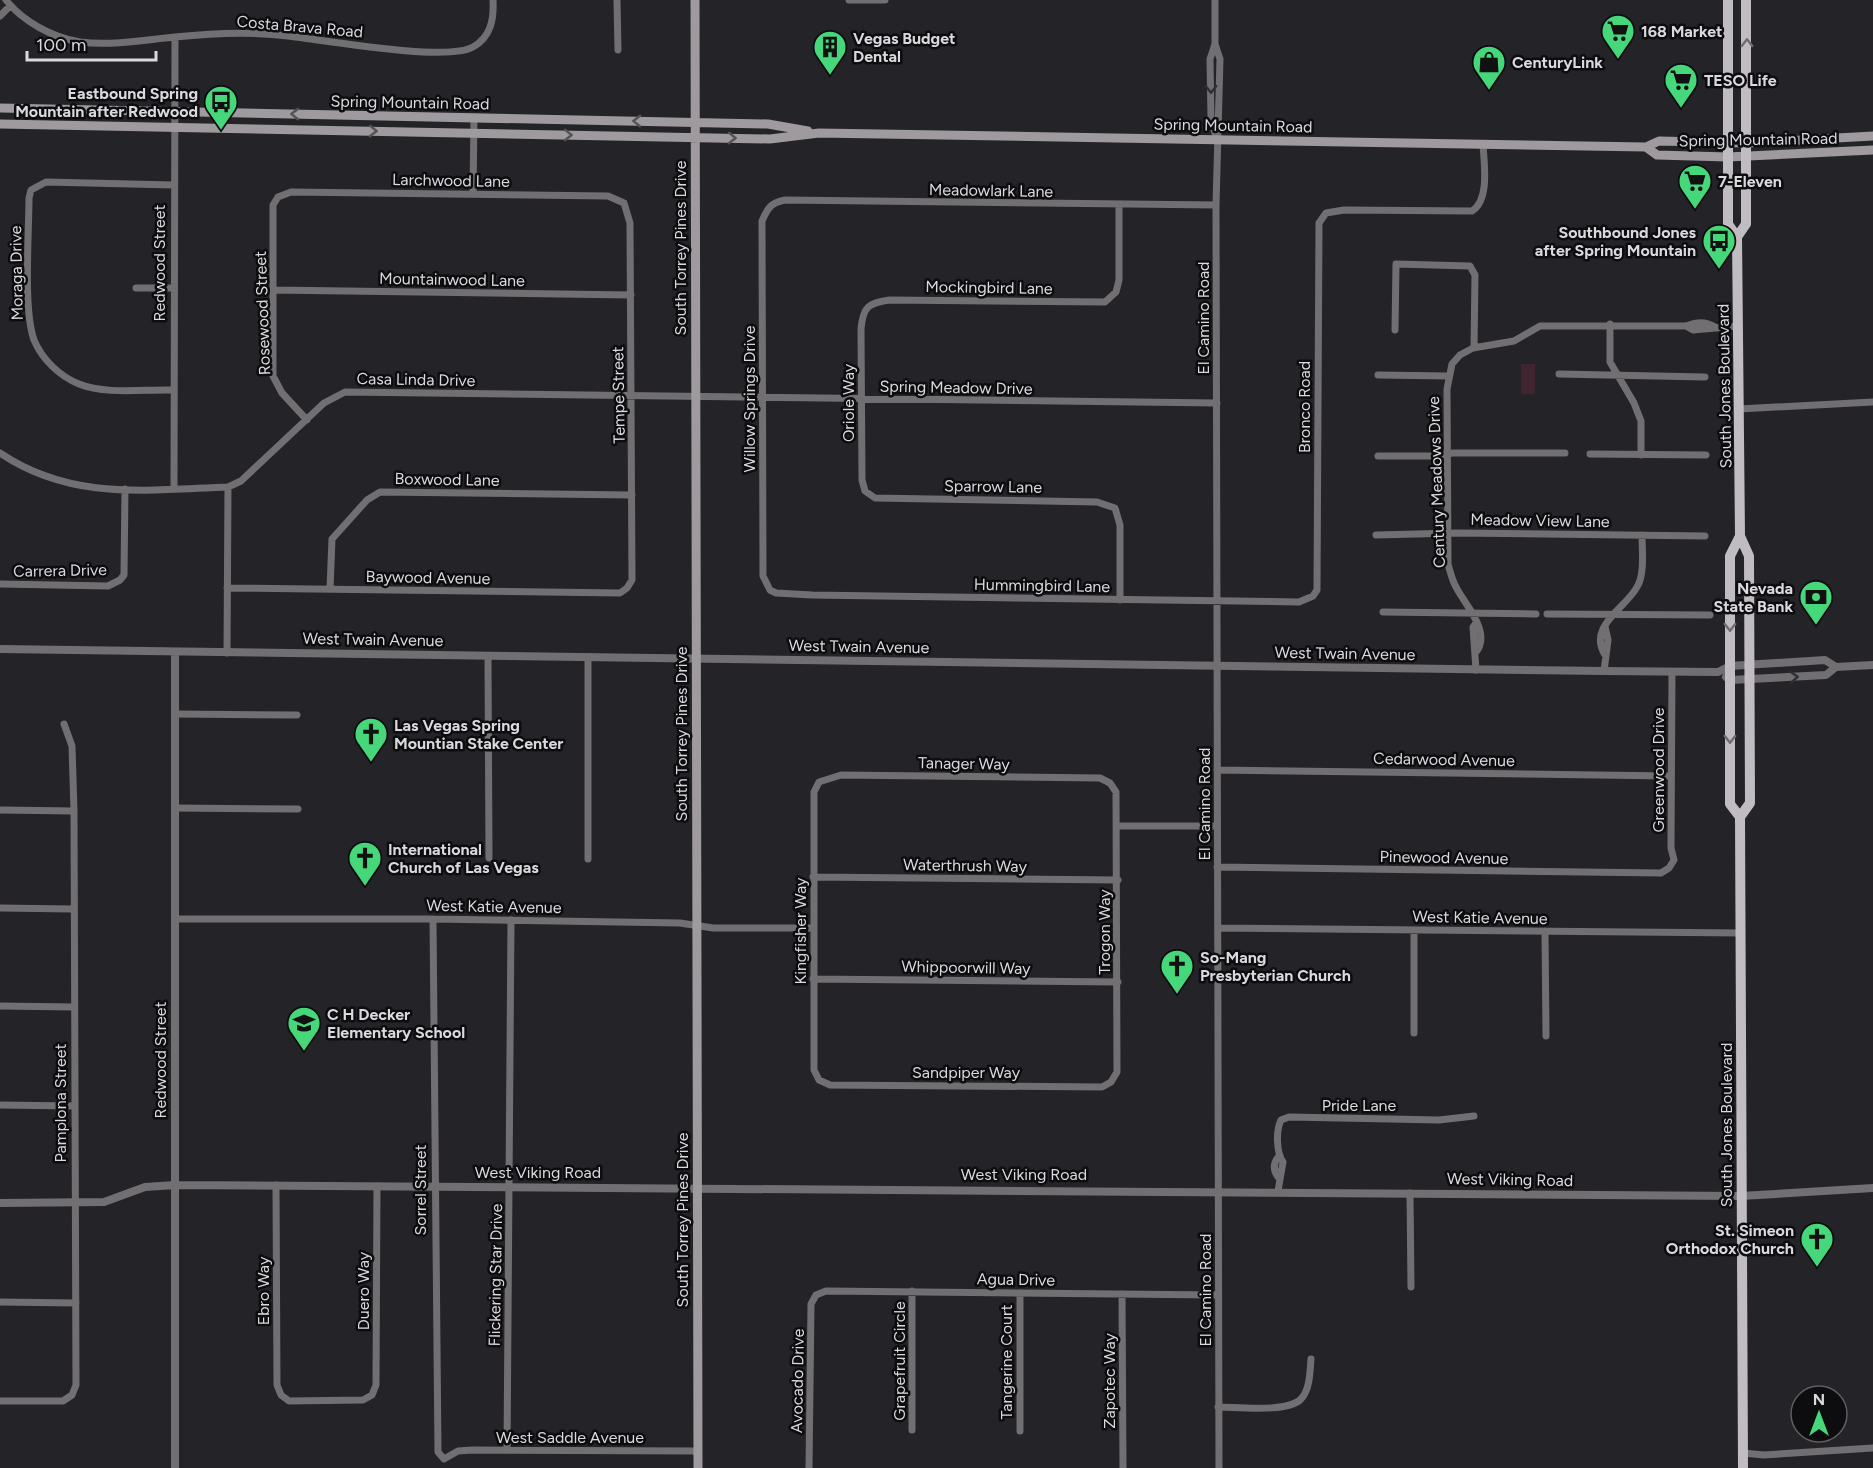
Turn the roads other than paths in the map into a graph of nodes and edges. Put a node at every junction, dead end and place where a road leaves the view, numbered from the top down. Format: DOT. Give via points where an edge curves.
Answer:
graph roads {
  1 [pos="493,0"];
  2 [pos="617,0"];
  3 [pos="694,0"];
  4 [pos="849,0"];
  5 [pos="885,0"];
  6 [pos="1215,0"];
  7 [pos="1728,0"];
  8 [pos="1746,0"];
  9 [pos="8,3"];
  10 [pos="0,16"];
  11 [pos="175,37"];
  12 [pos="618,50"];
  13 [pos="0,111"];
  14 [pos="174,112"];
  15 [pos="474,118"];
  16 [pos="695,122"];
  17 [pos="0,124"];
  18 [pos="174,127"];
  19 [pos="474,133"];
  20 [pos="819,133"];
  21 [pos="1873,136"];
  22 [pos="695,137"];
  23 [pos="1216,140"];
  24 [pos="1728,142"];
  25 [pos="1747,143"];
  26 [pos="1484,144"];
  27 [pos="1646,147"];
  28 [pos="1873,150"];
  29 [pos="1747,156"];
  30 [pos="1728,157"];
  31 [pos="173,185"];
  32 [pos="473,194"];
  33 [pos="278,197"];
  34 [pos="624,203"];
  35 [pos="1119,205"];
  36 [pos="1216,206"];
  37 [pos="768,207"];
  38 [pos="1737,237"];
  39 [pos="136,288"];
  40 [pos="174,288"];
  41 [pos="273,290"];
  42 [pos="631,295"];
  43 [pos="865,308"];
  44 [pos="1610,324"];
  45 [pos="1738,326"];
  46 [pos="1395,330"];
  47 [pos="1474,348"];
  48 [pos="1559,374"];
  49 [pos="1378,375"];
  50 [pos="1617,375"];
  51 [pos="1448,376"];
  52 [pos="1705,377"];
  53 [pos="174,390"];
  54 [pos="631,395"];
  55 [pos="695,397"];
  56 [pos="762,398"];
  57 [pos="861,399"];
  58 [pos="1873,402"];
  59 [pos="1217,404"];
  60 [pos="1739,409"];
  61 [pos="306,420"];
  62 [pos="0,453"];
  63 [pos="1565,453"];
  64 [pos="1446,454"];
  65 [pos="1590,454"];
  66 [pos="1641,455"];
  67 [pos="1706,455"];
  68 [pos="1378,456"];
  69 [pos="228,487"];
  70 [pos="125,489"];
  71 [pos="174,489"];
  72 [pos="632,495"];
  73 [pos="870,496"];
  74 [pos="1448,534"];
  75 [pos="1376,535"];
  76 [pos="1642,535"];
  77 [pos="1705,536"];
  78 [pos="1740,536"];
  79 [pos="0,584"];
  80 [pos="227,588"];
  81 [pos="627,588"];
  82 [pos="330,589"];
  83 [pos="771,590"];
  84 [pos="1313,596"];
  85 [pos="1120,600"];
  86 [pos="1217,602"];
  87 [pos="1383,612"];
  88 [pos="1474,614"];
  89 [pos="1536,614"];
  90 [pos="1547,614"];
  91 [pos="1612,615"];
  92 [pos="1710,615"];
  93 [pos="0,650"];
  94 [pos="175,652"];
  95 [pos="227,653"];
  96 [pos="488,656"];
  97 [pos="588,657"];
  98 [pos="696,658"];
  99 [pos="1749,665"];
  100 [pos="1873,665"];
  101 [pos="1218,666"];
  102 [pos="1730,666"];
  103 [pos="1836,667"];
  104 [pos="1476,670"];
  105 [pos="1604,671"];
  106 [pos="1672,672"];
  107 [pos="1718,672"];
  108 [pos="1730,680"];
  109 [pos="1749,680"];
  110 [pos="175,714"];
  111 [pos="297,715"];
  112 [pos="64,724"];
  113 [pos="1217,770"];
  114 [pos="1671,776"];
  115 [pos="819,782"];
  116 [pos="1110,783"];
  117 [pos="175,808"];
  118 [pos="298,809"];
  119 [pos="0,810"];
  120 [pos="74,811"];
  121 [pos="1740,817"];
  122 [pos="1117,826"];
  123 [pos="1217,826"];
  124 [pos="489,858"];
  125 [pos="588,859"];
  126 [pos="1217,867"];
  127 [pos="1669,868"];
  128 [pos="813,877"];
  129 [pos="1118,880"];
  130 [pos="0,908"];
  131 [pos="73,909"];
  132 [pos="175,919"];
  133 [pos="433,919"];
  134 [pos="511,920"];
  135 [pos="696,925"];
  136 [pos="813,928"];
  137 [pos="1218,928"];
  138 [pos="1414,930"];
  139 [pos="1545,931"];
  140 [pos="1741,933"];
  141 [pos="813,979"];
  142 [pos="1118,982"];
  143 [pos="0,1006"];
  144 [pos="74,1007"];
  145 [pos="1414,1033"];
  146 [pos="1546,1036"];
  147 [pos="819,1080"];
  148 [pos="1111,1082"];
  149 [pos="0,1105"];
  150 [pos="74,1106"];
  151 [pos="1474,1116"];
  152 [pos="175,1185"];
  153 [pos="276,1185"];
  154 [pos="377,1186"];
  155 [pos="434,1186"];
  156 [pos="510,1187"];
  157 [pos="697,1187"];
  158 [pos="1873,1188"];
  159 [pos="1219,1191"];
  160 [pos="1278,1191"];
  161 [pos="1410,1193"];
  162 [pos="1741,1196"];
  163 [pos="0,1203"];
  164 [pos="74,1204"];
  165 [pos="1411,1287"];
  166 [pos="912,1291"];
  167 [pos="1020,1293"];
  168 [pos="1122,1294"];
  169 [pos="1218,1294"];
  170 [pos="816,1295"];
  171 [pos="0,1302"];
  172 [pos="76,1303"];
  173 [pos="1311,1359"];
  174 [pos="372,1395"];
  175 [pos="0,1401"];
  176 [pos="1218,1407"];
  177 [pos="912,1430"];
  178 [pos="1020,1431"];
  179 [pos="1873,1448"];
  180 [pos="507,1450"];
  181 [pos="698,1451"];
  182 [pos="1743,1453"];
  183 [pos="444,1459"];
  184 [pos="175,1468"];
  185 [pos="698,1468"];
  186 [pos="809,1468"];
  187 [pos="1123,1468"];
  188 [pos="1219,1468"];
  189 [pos="1743,1468"];
  1 -- 11 [label="street, Costa Brava Road" via="490,29 485,37 472,48 453,52 407,51 240,32"];
  2 -- 12 [label="street"];
  3 -- 16 [label="main road, South Torrey Pines Drive"];
  4 -- 5 [label="street"];
  6 -- 23 [label="street, El Camino Road, one-way" via="1215,44 1210,59 1211,118"];
  7 -- 24 [label="main road, South Jones Boulevard"];
  25 -- 8 [label="main road, South Jones Boulevard, one-way"];
  9 -- 10 [label="street"];
  9 -- 11 [label="street, Costa Brava Road" via="48,32 77,42 106,44"];
  11 -- 14 [label="street, Redwood Street"];
  13 -- 14 [label="main road, Spring Mountain Road"];
  15 -- 14 [label="main road, Spring Mountain Road, one-way"];
  14 -- 18 [label="street, Redwood Street"];
  16 -- 15 [label="main road, Spring Mountain Road, one-way"];
  15 -- 19 [label="street"];
  16 -- 20 [label="main road, Spring Mountain Road" via="768,124"];
  16 -- 22 [label="main road, South Torrey Pines Drive"];
  17 -- 18 [label="main road, Spring Mountain Road"];
  18 -- 19 [label="main road, Spring Mountain Road, one-way"];
  18 -- 31 [label="street, Redwood Street"];
  19 -- 22 [label="main road, Spring Mountain Road, one-way"];
  19 -- 32 [label="street"];
  22 -- 20 [label="main road, Spring Mountain Road, one-way" via="770,138"];
  20 -- 23 [label="main road, Spring Mountain Road"];
  21 -- 25 [label="main road, Spring Mountain Road"];
  22 -- 55 [label="main road, South Torrey Pines Drive"];
  23 -- 26 [label="main road, Spring Mountain Road"];
  23 -- 36 [label="street, El Camino Road"];
  24 -- 25 [label="main road, Spring Mountain Road"];
  24 -- 27 [label="main road, Spring Mountain Road" via="1659,141"];
  24 -- 30 [label="main road, South Jones Boulevard"];
  25 -- 29 [label="main road, South Jones Boulevard"];
  26 -- 27 [label="main road, Spring Mountain Road"];
  26 -- 84 [label="street, Bronco Road" via="1484,186 1480,203 1472,211 1344,210 1322,217 1317,239 1317,590"];
  27 -- 30 [label="main road, Spring Mountain Road" via="1658,155"];
  28 -- 29 [label="main road, Spring Mountain Road"];
  29 -- 30 [label="main road, Spring Mountain Road"];
  29 -- 38 [label="main road, South Jones Boulevard" via="1746,224"];
  30 -- 38 [label="main road, South Jones Boulevard" via="1728,224"];
  31 -- 40 [label="street, Redwood Street"];
  31 -- 53 [label="street, Moraga Drive" via="46,183 31,190 28,198 29,308 35,342 48,363 79,384 105,389"];
  32 -- 33 [label="street, Larchwood Lane" via="291,192"];
  32 -- 34 [label="street, Larchwood Lane" via="608,196"];
  33 -- 41 [label="street, Rosewood Street" via="273,205"];
  34 -- 42 [label="street, Tempe Street" via="630,223"];
  35 -- 36 [label="street, Meadowlark Lane"];
  35 -- 37 [label="street, Meadowlark Lane" via="785,201"];
  35 -- 43 [label="street, Mockingbird Lane" via="1119,280 1112,298 1106,302 889,300"];
  36 -- 59 [label="street, El Camino Road"];
  37 -- 56 [label="street, Willow Springs Drive" via="762,221"];
  38 -- 45 [label="main road, South Jones Boulevard"];
  39 -- 40 [label="street"];
  40 -- 53 [label="street, Redwood Street"];
  41 -- 42 [label="street, Mountainwood Lane"];
  41 -- 61 [label="street, Rosewood Street" via="273,376"];
  42 -- 54 [label="street, Tempe Street"];
  43 -- 57 [label="street, Oriole Way" via="861,328"];
  44 -- 45 [label="street, Century Meadows Drive" via="1686,326 1693,330"];
  44 -- 47 [label="street, Century Meadows Drive" via="1540,326 1514,341"];
  44 -- 50 [label="street" via="1610,362"];
  45 -- 60 [label="main road, South Jones Boulevard"];
  46 -- 47 [label="street" via="1396,264 1470,266 1475,275"];
  47 -- 51 [label="street, Century Meadows Drive" via="1460,354"];
  48 -- 50 [label="street"];
  49 -- 51 [label="street"];
  50 -- 52 [label="street"];
  50 -- 66 [label="street" via="1641,422"];
  51 -- 64 [label="street, Century Meadows Drive"];
  53 -- 71 [label="street, Redwood Street"];
  54 -- 55 [label="street, Casa Linda Drive"];
  54 -- 61 [label="street, Casa Linda Drive" via="345,392 324,403"];
  54 -- 72 [label="street, Tempe Street"];
  55 -- 56 [label="street, Spring Meadow Drive"];
  55 -- 98 [label="main road, South Torrey Pines Drive"];
  56 -- 57 [label="street, Spring Meadow Drive"];
  56 -- 83 [label="street, Willow Springs Drive" via="763,576"];
  57 -- 59 [label="street, Spring Meadow Drive"];
  57 -- 73 [label="street, Oriole Way" via="862,480"];
  58 -- 60 [label="street"];
  59 -- 86 [label="street, El Camino Road"];
  60 -- 78 [label="main road, South Jones Boulevard"];
  61 -- 69 [label="street, Casa Linda Drive" via="241,481"];
  62 -- 70 [label="street" via="22,468 72,486"];
  63 -- 64 [label="street"];
  64 -- 68 [label="street"];
  64 -- 74 [label="street, Century Meadows Drive"];
  65 -- 66 [label="street"];
  66 -- 67 [label="street"];
  69 -- 71 [label="street"];
  69 -- 80 [label="street"];
  70 -- 71 [label="street"];
  70 -- 79 [label="street, Carrera Drive" via="124,575 120,580 108,586"];
  72 -- 81 [label="street, Tempe Street" via="632,580"];
  72 -- 82 [label="street, Boxwood Lane" via="380,492 367,500 332,539"];
  73 -- 85 [label="street, Sparrow Lane" via="1097,502 1115,508 1120,525"];
  74 -- 75 [label="street, Meadow View Lane"];
  74 -- 76 [label="street, Meadow View Lane"];
  74 -- 88 [label="street, Century Meadows Drive" via="1448,564 1455,586"];
  76 -- 77 [label="street, Meadow View Lane"];
  76 -- 91 [label="street" via="1638,586"];
  78 -- 99 [label="main road, South Jones Boulevard" via="1749,555"];
  78 -- 102 [label="main road, South Jones Boulevard, one-way" via="1730,556"];
  80 -- 82 [label="street, Baywood Avenue"];
  80 -- 95 [label="street"];
  81 -- 82 [label="street, Baywood Avenue" via="620,593"];
  83 -- 85 [label="street, Hummingbird Lane" via="812,596"];
  84 -- 86 [label="street, Hummingbird Lane" via="1299,603"];
  85 -- 86 [label="street, Hummingbird Lane"];
  86 -- 101 [label="street, El Camino Road"];
  87 -- 88 [label="street"];
  88 -- 89 [label="street"];
  88 -- 104 [label="street, Century Meadows Drive" via="1480,627"];
  90 -- 91 [label="street"];
  91 -- 92 [label="street"];
  91 -- 105 [label="street" via="1605,626 1608,640"];
  93 -- 94 [label="street, West Twain Avenue"];
  94 -- 95 [label="street, West Twain Avenue"];
  94 -- 110 [label="street, Redwood Street"];
  95 -- 96 [label="street, West Twain Avenue"];
  96 -- 97 [label="street, West Twain Avenue"];
  96 -- 124 [label="street"];
  97 -- 98 [label="street, West Twain Avenue"];
  97 -- 125 [label="street"];
  98 -- 101 [label="street, West Twain Avenue"];
  98 -- 135 [label="main road, South Torrey Pines Drive"];
  99 -- 102 [label="street, West Twain Avenue"];
  99 -- 103 [label="street, West Twain Avenue" via="1825,660"];
  99 -- 109 [label="main road, South Jones Boulevard"];
  100 -- 103 [label="street, West Twain Avenue"];
  101 -- 104 [label="street, West Twain Avenue"];
  101 -- 113 [label="street, El Camino Road"];
  102 -- 107 [label="street, West Twain Avenue"];
  102 -- 108 [label="main road, South Jones Boulevard"];
  109 -- 103 [label="street, West Twain Avenue, one-way" via="1826,675"];
  104 -- 105 [label="street, West Twain Avenue"];
  105 -- 106 [label="street, West Twain Avenue"];
  106 -- 107 [label="street, West Twain Avenue"];
  106 -- 114 [label="street, Greenwood Drive"];
  107 -- 108 [label="street"];
  108 -- 109 [label="street, West Twain Avenue"];
  108 -- 121 [label="main road, South Jones Boulevard, one-way" via="1730,804"];
  109 -- 121 [label="main road, South Jones Boulevard" via="1749,803"];
  110 -- 111 [label="street"];
  110 -- 117 [label="street, Redwood Street"];
  112 -- 120 [label="street, Pamplona Street" via="72,746"];
  113 -- 114 [label="street, Cedarwood Avenue"];
  113 -- 123 [label="street, El Camino Road"];
  114 -- 127 [label="street, Greenwood Drive" via="1674,860"];
  115 -- 116 [label="street, Tanager Way" via="841,775 1100,778"];
  115 -- 128 [label="street, Kingfisher Way" via="814,792"];
  116 -- 122 [label="street, Trogon Way" via="1116,792"];
  117 -- 118 [label="street"];
  117 -- 132 [label="street, Redwood Street"];
  119 -- 120 [label="street"];
  120 -- 131 [label="street, Pamplona Street"];
  121 -- 140 [label="main road, South Jones Boulevard"];
  122 -- 123 [label="street"];
  122 -- 129 [label="street, Trogon Way"];
  123 -- 126 [label="street, El Camino Road"];
  126 -- 127 [label="street, Pinewood Avenue" via="1651,874"];
  126 -- 137 [label="street, El Camino Road"];
  128 -- 129 [label="street, Waterthrush Way"];
  128 -- 136 [label="street, Kingfisher Way"];
  129 -- 142 [label="street, Trogon Way"];
  130 -- 131 [label="street"];
  131 -- 144 [label="street, Pamplona Street"];
  132 -- 133 [label="street, West Katie Avenue"];
  132 -- 152 [label="street, Redwood Street"];
  133 -- 134 [label="street, West Katie Avenue"];
  133 -- 155 [label="street, Sorrel Street"];
  134 -- 135 [label="street, West Katie Avenue"];
  134 -- 156 [label="street, Flickering Star Drive"];
  135 -- 136 [label="street, West Katie Avenue"];
  135 -- 157 [label="main road, South Torrey Pines Drive"];
  136 -- 141 [label="street, Kingfisher Way"];
  137 -- 138 [label="street, West Katie Avenue"];
  137 -- 159 [label="street, El Camino Road"];
  138 -- 139 [label="street, West Katie Avenue"];
  138 -- 145 [label="street"];
  139 -- 140 [label="street, West Katie Avenue"];
  139 -- 146 [label="street"];
  140 -- 162 [label="main road, South Jones Boulevard"];
  141 -- 142 [label="street, Whippoorwill Way"];
  141 -- 147 [label="street, Kingfisher Way" via="814,1070"];
  142 -- 148 [label="street, Trogon Way" via="1117,1072"];
  143 -- 144 [label="street"];
  144 -- 150 [label="street, Pamplona Street"];
  147 -- 148 [label="street, Sandpiper Way" via="830,1085 1102,1087"];
  149 -- 150 [label="street"];
  150 -- 164 [label="street, Pamplona Street"];
  151 -- 160 [label="street, Pride Lane" via="1439,1120 1281,1120 1277,1129 1282,1162"];
  152 -- 153 [label="street, West Viking Road"];
  152 -- 164 [label="street, West Viking Road" via="145,1187 104,1203"];
  152 -- 184 [label="street, Redwood Street"];
  153 -- 154 [label="street, West Viking Road"];
  153 -- 174 [label="street, Ebro Way" via="277,1385 289,1401 363,1400"];
  154 -- 155 [label="street, West Viking Road"];
  154 -- 174 [label="street, Duero Way" via="376,1385"];
  155 -- 156 [label="street, West Viking Road"];
  155 -- 183 [label="street, Sorrel Street" via="436,1442"];
  156 -- 157 [label="street, West Viking Road"];
  156 -- 180 [label="street, Flickering Star Drive"];
  157 -- 159 [label="street, West Viking Road"];
  157 -- 181 [label="main road, South Torrey Pines Drive"];
  158 -- 162 [label="street, West Viking Road"];
  159 -- 160 [label="street, West Viking Road"];
  159 -- 169 [label="street, El Camino Road"];
  160 -- 161 [label="street, West Viking Road"];
  161 -- 162 [label="street, West Viking Road"];
  161 -- 165 [label="street"];
  162 -- 182 [label="main road, South Jones Boulevard"];
  163 -- 164 [label="street, West Viking Road"];
  164 -- 172 [label="street, Pamplona Street"];
  166 -- 167 [label="street, Agua Drive"];
  166 -- 170 [label="street, Agua Drive" via="826,1291"];
  166 -- 177 [label="street, Grapefruit Circle"];
  167 -- 168 [label="street, Agua Drive"];
  167 -- 178 [label="street, Tangerine Court"];
  168 -- 169 [label="street, Agua Drive"];
  168 -- 187 [label="street, Zapotec Way"];
  169 -- 176 [label="street, El Camino Road"];
  170 -- 186 [label="street, Avocado Drive" via="811,1304"];
  171 -- 172 [label="street"];
  172 -- 175 [label="street, Pamplona Street" via="76,1385 72,1395 63,1401"];
  173 -- 176 [label="street" via="1302,1399 1290,1407"];
  176 -- 188 [label="street, El Camino Road"];
  179 -- 182 [label="street"];
  180 -- 181 [label="street, West Saddle Avenue"];
  180 -- 183 [label="street, West Saddle Avenue" via="458,1451"];
  181 -- 185 [label="main road, South Torrey Pines Drive"];
  182 -- 189 [label="main road, South Jones Boulevard"];
}
